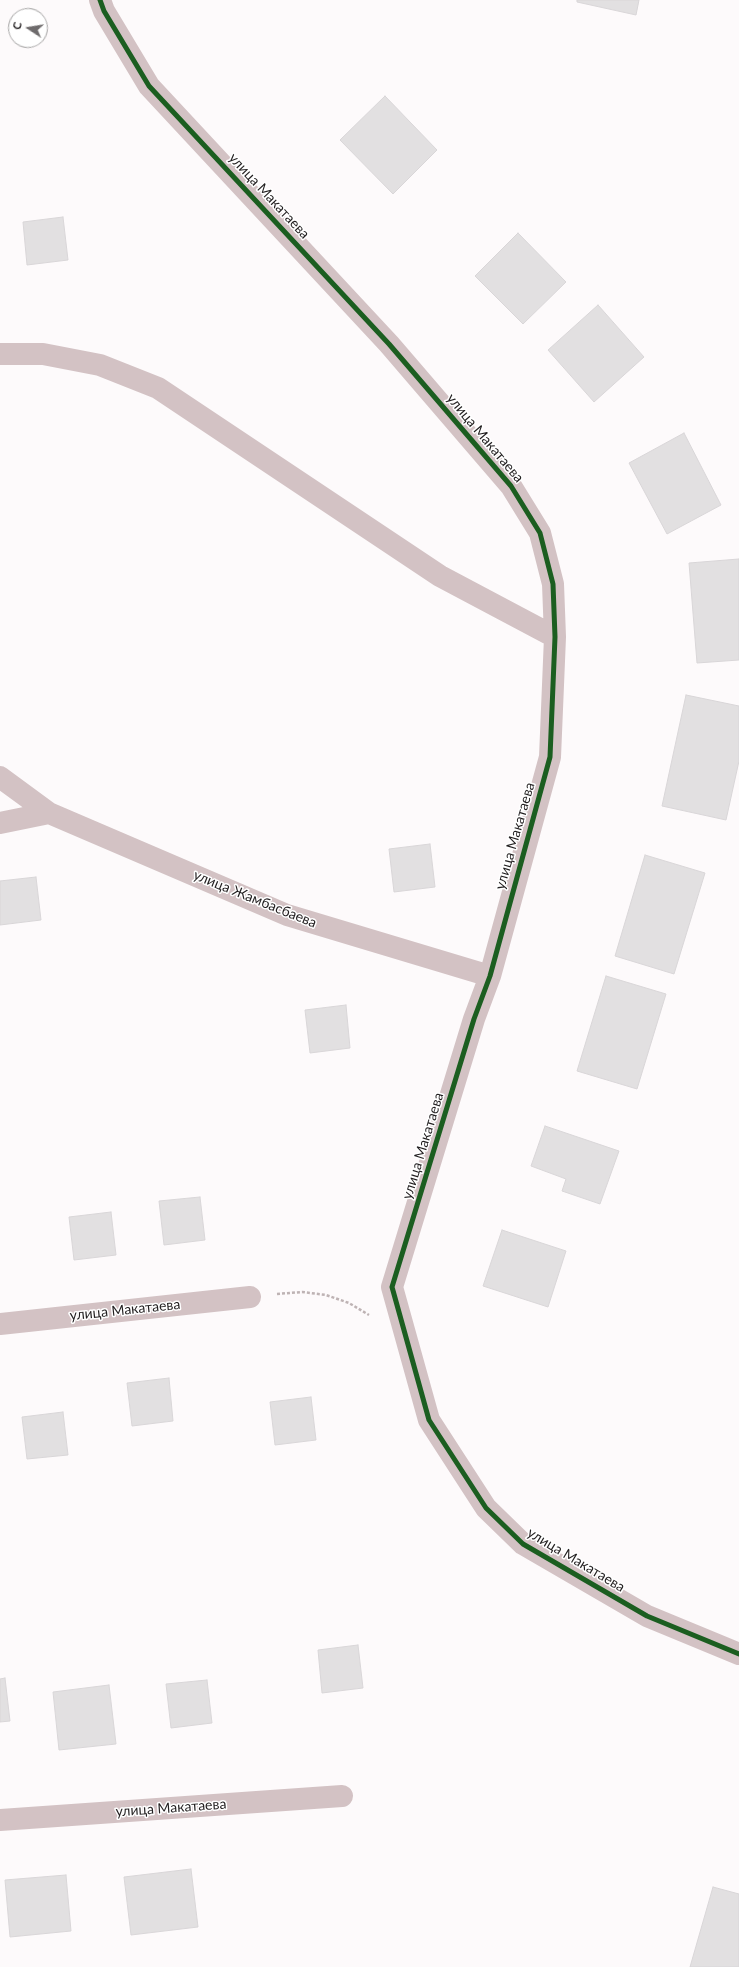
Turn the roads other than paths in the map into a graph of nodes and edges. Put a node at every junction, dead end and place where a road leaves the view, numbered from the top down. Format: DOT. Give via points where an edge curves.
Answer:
graph roads {
  1 [pos="100,0"];
  2 [pos="0,354"];
  3 [pos="555,637"];
  4 [pos="0,777"];
  5 [pos="49,813"];
  6 [pos="0,823"];
  7 [pos="490,976"];
  8 [pos="250,1297"];
  9 [pos="0,1324"];
  10 [pos="739,1654"];
  11 [pos="342,1796"];
  12 [pos="0,1820"];
  1 -- 3 [label="street, улица Макатаева" via="149,86 389,344 511,486 540,533 553,584"];
  2 -- 3 [label="street" via="43,354 100,365 158,388 440,576"];
  3 -- 7 [label="street, улица Макатаева" via="550,757"];
  4 -- 5 [label="street, улица Жамбасбаева"];
  5 -- 6 [label="street"];
  5 -- 7 [label="street, улица Жамбасбаева" via="287,915"];
  7 -- 10 [label="street, улица Макатаева" via="471,1027 392,1287 429,1420 486,1508 523,1544 647,1616"];
  8 -- 9 [label="street, улица Макатаева"];
  11 -- 12 [label="street, улица Макатаева"];
}
